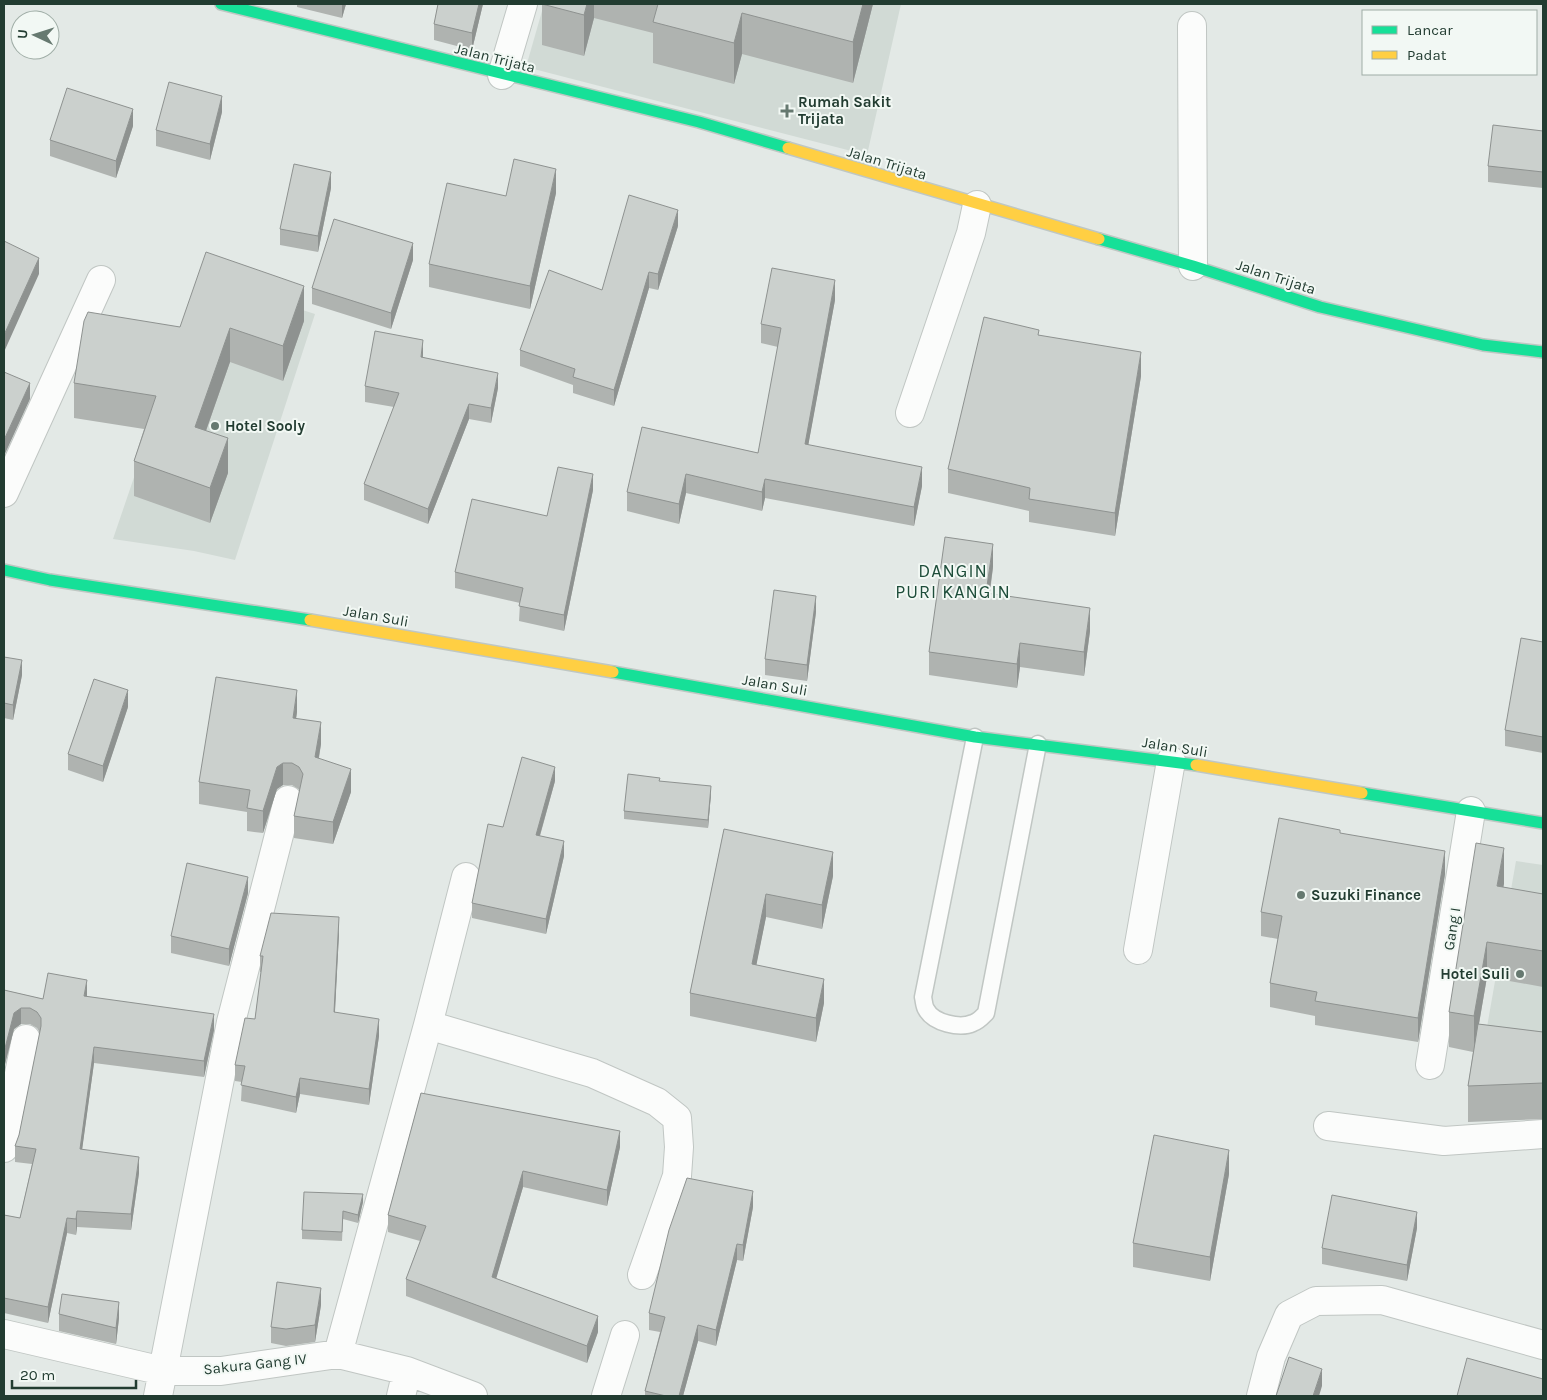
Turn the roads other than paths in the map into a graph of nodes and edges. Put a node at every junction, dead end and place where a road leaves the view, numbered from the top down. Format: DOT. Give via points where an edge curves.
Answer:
graph roads {
  1 [pos="221,4"];
  2 [pos="523,4"];
  3 [pos="1192,26"];
  4 [pos="502,75"];
  5 [pos="978,205"];
  6 [pos="1193,266"];
  7 [pos="101,280"];
  8 [pos="1543,352"];
  9 [pos="910,413"];
  10 [pos="4,493"];
  11 [pos="4,570"];
  12 [pos="974,737"];
  13 [pos="1038,744"];
  14 [pos="1171,761"];
  15 [pos="288,800"];
  16 [pos="1470,811"];
  17 [pos="1543,823"];
  18 [pos="466,877"];
  19 [pos="1138,950"];
  20 [pos="428,1025"];
  21 [pos="26,1039"];
  22 [pos="1430,1065"];
  23 [pos="1328,1126"];
  24 [pos="1543,1134"];
  25 [pos="4,1148"];
  26 [pos="642,1275"];
  27 [pos="4,1334"];
  28 [pos="625,1335"];
  29 [pos="1543,1345"];
  30 [pos="338,1354"];
  31 [pos="161,1383"];
  32 [pos="404,1383"];
  33 [pos="473,1396"];
  34 [pos="606,1396"];
  35 [pos="1261,1396"];
  1 -- 4 [label="main road, Jalan Trijata"];
  2 -- 4 [label="street"];
  3 -- 6 [label="street"];
  4 -- 5 [label="main road, Jalan Trijata" via="699,122"];
  5 -- 6 [label="main road, Jalan Trijata"];
  5 -- 9 [label="street"];
  6 -- 8 [label="main road, Jalan Trijata" via="1320,308 1483,345"];
  7 -- 10 [label="street"];
  11 -- 12 [label="main road, Jalan Suli" via="800,704"];
  12 -- 13 [label="main road, Jalan Suli"];
  12 -- 13 [label="lane" via="924,997 925,1009 932,1016 957,1025 972,1024 986,1013"];
  13 -- 14 [label="main road, Jalan Suli"];
  14 -- 16 [label="main road, Jalan Suli"];
  14 -- 19 [label="street"];
  15 -- 31 [label="street" via="231,1022"];
  16 -- 17 [label="main road, Jalan Suli"];
  16 -- 22 [label="street, Gang I"];
  18 -- 20 [label="street"];
  20 -- 26 [label="street" via="592,1073 657,1102 677,1118 677,1176"];
  20 -- 30 [label="street"];
  21 -- 25 [label="street"];
  23 -- 24 [label="street" via="1444,1141"];
  27 -- 31 [label="street, Sakura Gang IV"];
  28 -- 34 [label="street"];
  29 -- 35 [label="street" via="1382,1300 1316,1301 1289,1315"];
  30 -- 31 [label="street, Sakura Gang IV"];
  30 -- 32 [label="street, Sakura Gang IV"];
  32 -- 33 [label="street, Sakura Gang IV"];
}
